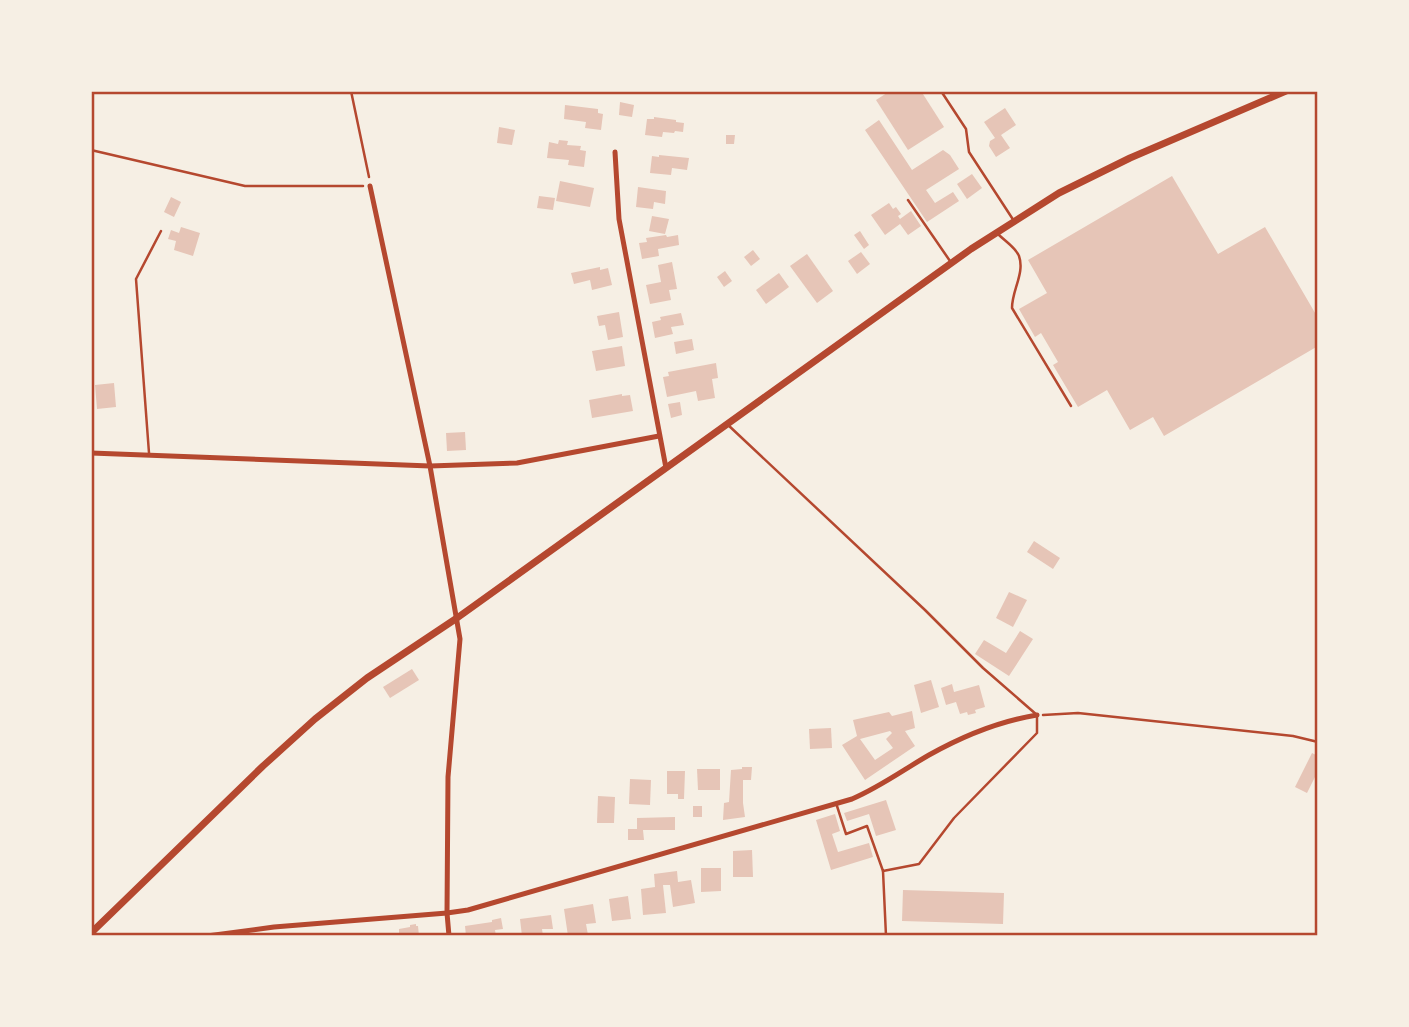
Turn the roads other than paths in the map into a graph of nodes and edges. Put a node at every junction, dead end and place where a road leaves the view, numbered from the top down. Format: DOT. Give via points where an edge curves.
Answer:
graph roads {
  1 [pos="941,91"];
  2 [pos="1286,91"];
  3 [pos="615,152"];
  4 [pos="370,186"];
  5 [pos="908,201"];
  6 [pos="1014,220"];
  7 [pos="160,232"];
  8 [pos="996,232"];
  9 [pos="951,263"];
  10 [pos="1071,405"];
  11 [pos="727,424"];
  12 [pos="659,436"];
  13 [pos="91,453"];
  14 [pos="149,457"];
  15 [pos="430,466"];
  16 [pos="666,468"];
  17 [pos="457,618"];
  18 [pos="1037,715"];
  19 [pos="837,804"];
  20 [pos="883,871"];
  21 [pos="447,914"];
  22 [pos="91,933"];
  23 [pos="207,936"];
  24 [pos="449,936"];
  25 [pos="886,936"];
  1 -- 6 [label="lane" via="966,129 969,152"];
  2 -- 6 [label="street" via="1129,159"];
  3 -- 12 [label="street" via="619,219"];
  4 -- 15 [label="street"];
  5 -- 9 [label="lane"];
  6 -- 8 [label="street"];
  7 -- 14 [label="lane" via="136,279"];
  8 -- 9 [label="street"];
  8 -- 10 [label="lane" via="1019,256 1012,307"];
  9 -- 11 [label="street"];
  11 -- 16 [label="street"];
  11 -- 18 [label="lane"];
  12 -- 15 [label="street" via="517,463"];
  12 -- 16 [label="street"];
  13 -- 14 [label="street"];
  14 -- 15 [label="street"];
  15 -- 17 [label="street"];
  16 -- 17 [label="street"];
  17 -- 21 [label="street" via="460,639 447,777"];
  17 -- 22 [label="street" via="314,719"];
  18 -- 19 [label="street" via="952,743 864,794"];
  18 -- 20 [label="lane" via="1037,733 954,818 919,864"];
  19 -- 20 [label="lane" via="846,834 867,826"];
  19 -- 21 [label="street"];
  20 -- 25 [label="lane"];
  21 -- 23 [label="street"];
  21 -- 24 [label="street"];
}
